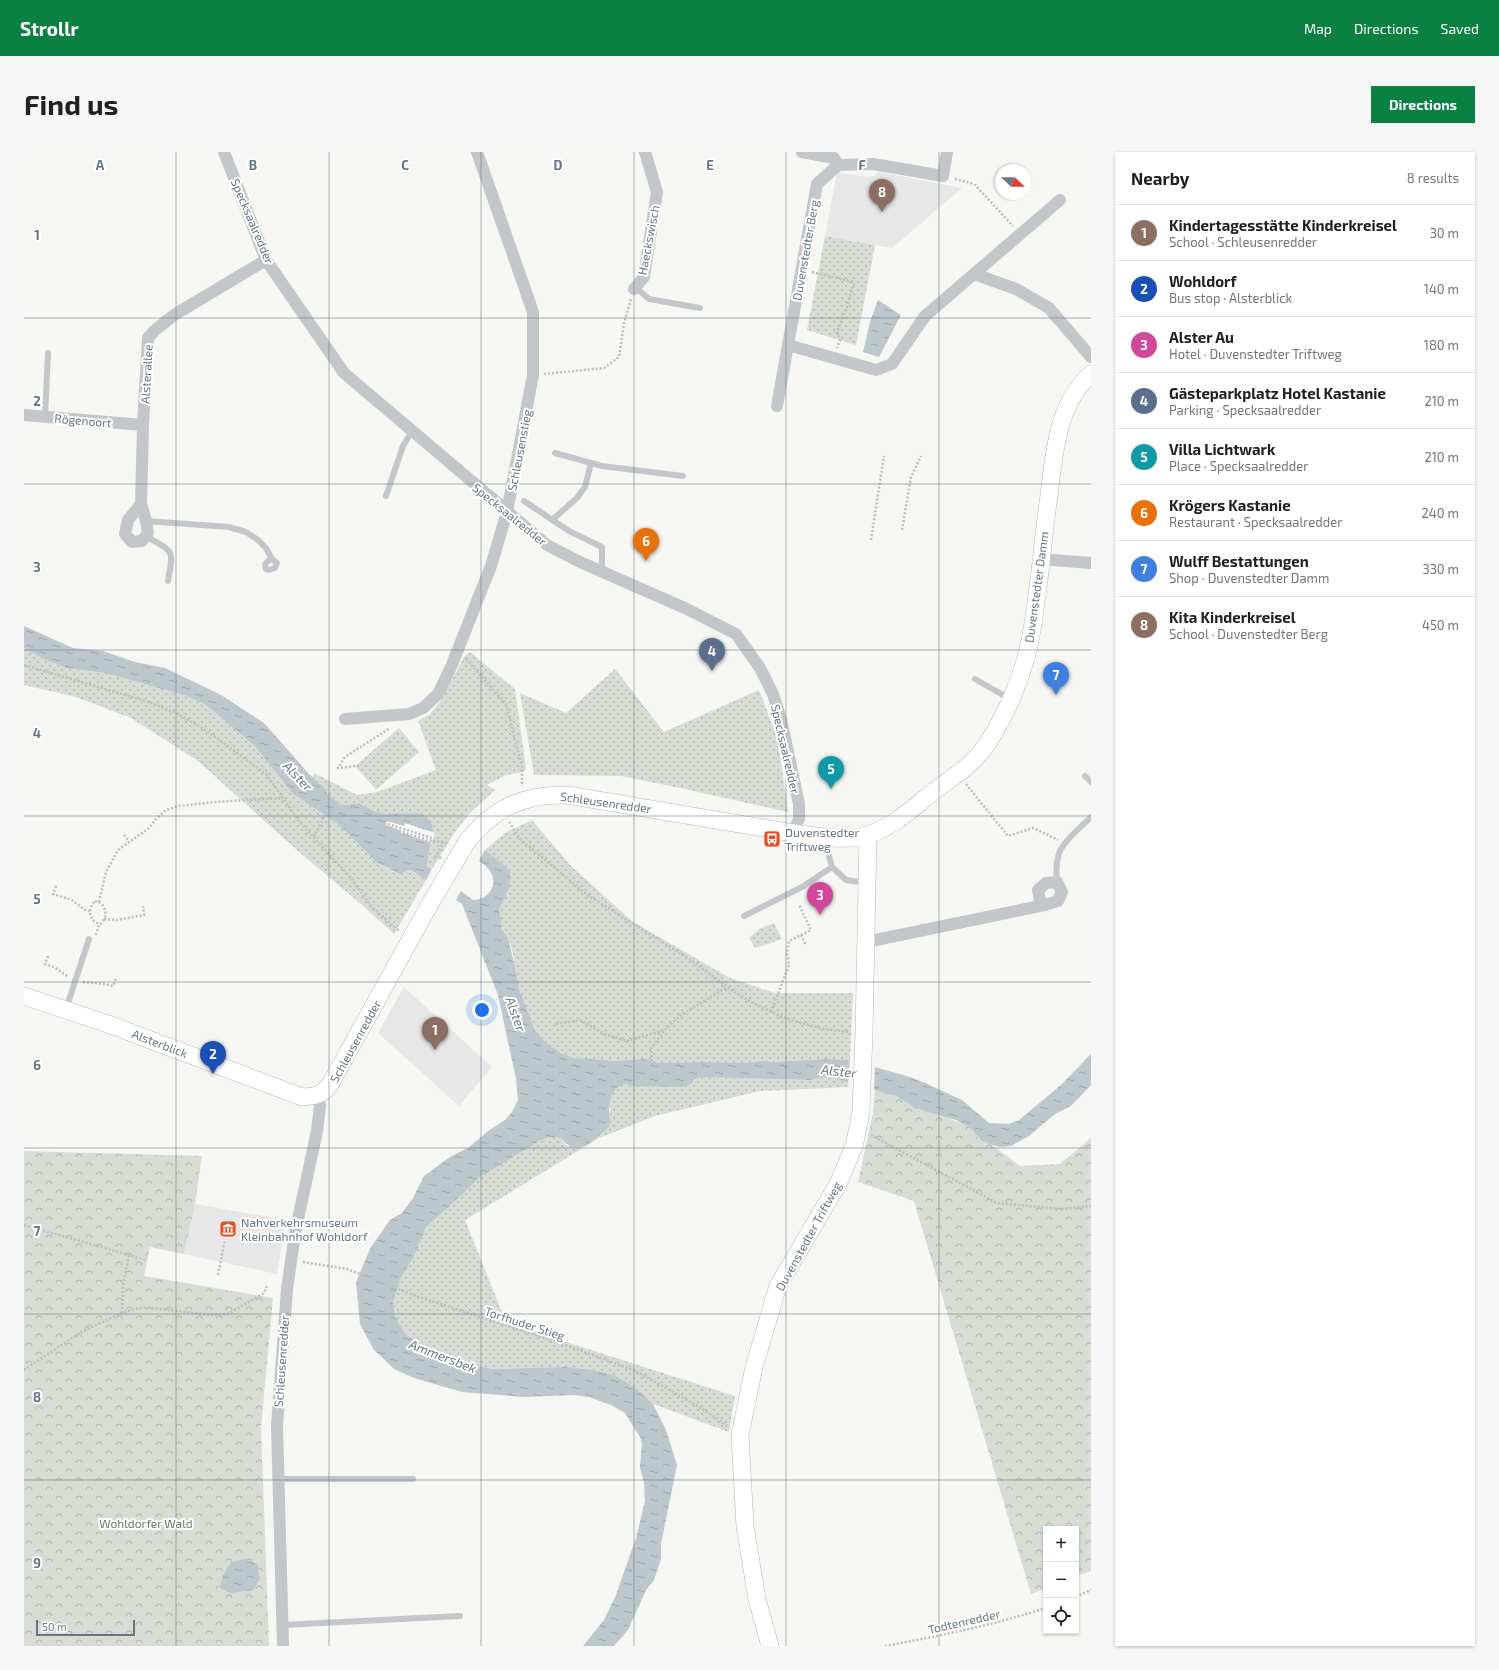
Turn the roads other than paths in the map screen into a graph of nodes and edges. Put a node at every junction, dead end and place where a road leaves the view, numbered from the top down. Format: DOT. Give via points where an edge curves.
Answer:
graph roads {
  1 [pos="224,152"];
  2 [pos="477,152"];
  3 [pos="645,152"];
  4 [pos="802,152"];
  5 [pos="947,152"];
  6 [pos="874,158"];
  7 [pos="838,165"];
  8 [pos="1060,200"];
  9 [pos="266,260"];
  10 [pos="974,274"];
  11 [pos="635,288"];
  12 [pos="700,308"];
  13 [pos="788,345"];
  14 [pos="48,353"];
  15 [pos="1091,357"];
  16 [pos="1091,374"];
  17 [pos="777,406"];
  18 [pos="24,415"];
  19 [pos="45,417"];
  20 [pos="143,425"];
  21 [pos="412,431"];
  22 [pos="555,453"];
  23 [pos="592,463"];
  24 [pos="683,476"];
  25 [pos="386,496"];
  26 [pos="524,501"];
  27 [pos="141,504"];
  28 [pos="507,512"];
  29 [pos="552,520"];
  30 [pos="146,521"];
  31 [pos="146,536"];
  32 [pos="1040,559"];
  33 [pos="272,560"];
  34 [pos="1091,563"];
  35 [pos="602,572"];
  36 [pos="168,581"];
  37 [pos="975,679"];
  38 [pos="1010,698"];
  39 [pos="345,719"];
  40 [pos="1085,776"];
  41 [pos="1091,782"];
  42 [pos="1091,817"];
  43 [pos="793,833"];
  44 [pos="868,835"];
  45 [pos="830,837"];
  46 [pos="832,867"];
  47 [pos="1057,882"];
  48 [pos="867,883"];
  49 [pos="1045,905"];
  50 [pos="744,916"];
  51 [pos="88,939"];
  52 [pos="866,942"];
  53 [pos="24,996"];
  54 [pos="66,1009"];
  55 [pos="318,1096"];
  56 [pos="277,1479"];
  57 [pos="413,1479"];
  58 [pos="460,1616"];
  59 [pos="282,1625"];
  60 [pos="283,1646"];
  61 [pos="770,1646"];
  1 -- 9 [label="street, Specksaalredder"];
  2 -- 28 [label="street, Schleusenstieg" via="533,312 533,375"];
  3 -- 11 [label="street, Haeckswisch" via="657,192 644,277"];
  4 -- 7 [label="street" via="834,158"];
  5 -- 6 [label="street" via="943,176"];
  6 -- 7 [label="street"];
  7 -- 13 [label="street, Duvenstedter Berg" via="817,184"];
  8 -- 10 [label="street"];
  9 -- 20 [label="street, Alsterallee" via="174,315 148,338"];
  9 -- 21 [label="street, Specksaalredder" via="344,373"];
  10 -- 13 [label="street" via="925,316 892,364 876,370"];
  10 -- 15 [label="street" via="1016,289 1050,308"];
  11 -- 12 [label="lane" via="649,299"];
  13 -- 17 [label="street, Duvenstedter Berg"];
  14 -- 19 [label="lane"];
  16 -- 32 [label="street, Duvenstedter Damm" via="1076,392 1060,426"];
  18 -- 19 [label="street, Rögenoort"];
  19 -- 20 [label="street, Rögenoort"];
  20 -- 27 [label="street, Alsterallee"];
  21 -- 25 [label="lane" via="402,450"];
  21 -- 28 [label="street, Specksaalredder"];
  22 -- 23 [label="lane"];
  23 -- 24 [label="lane"];
  23 -- 29 [label="lane" via="585,487 577,498"];
  26 -- 29 [label="lane"];
  27 -- 30 [label="street, Alsterallee"];
  27 -- 31 [label="street" via="128,520 125,534 132,542 142,541"];
  28 -- 35 [label="street, Specksaalredder" via="548,545"];
  28 -- 39 [label="street, Schleusenstieg" via="491,566 438,694 423,708 402,716"];
  29 -- 35 [label="lane" via="602,547"];
  30 -- 31 [label="street, Alsterallee"];
  30 -- 33 [label="lane" via="239,529 258,540"];
  31 -- 36 [label="lane" via="168,549 172,556"];
  32 -- 34 [label="street"];
  32 -- 38 [label="street, Duvenstedter Damm" via="1031,636 1022,669"];
  35 -- 43 [label="street, Specksaalredder" via="736,634 755,659 773,694 782,719 798,804 799,819"];
  37 -- 38 [label="lane"];
  38 -- 44 [label="street, Duvenstedter Damm" via="987,744 978,756 896,820"];
  40 -- 41 [label="lane"];
  42 -- 47 [label="lane" via="1060,851 1056,871"];
  43 -- 45 [label="street, Duvenstedter Damm"];
  43 -- 55 [label="street, Schleusenredder, bridge" via="567,794 522,800 502,809 468,840 328,1088"];
  44 -- 45 [label="street, Duvenstedter Damm" via="850,838"];
  44 -- 48 [label="street, Duvenstedter Triftweg"];
  45 -- 46 [label="lane" via="828,852"];
  46 -- 48 [label="lane" via="846,880"];
  46 -- 50 [label="lane" via="802,887"];
  47 -- 49 [label="street" via="1062,892 1058,900"];
  47 -- 49 [label="street" via="1046,883 1038,890 1040,901"];
  48 -- 52 [label="street, Duvenstedter Triftweg"];
  49 -- 52 [label="street"];
  51 -- 54 [label="lane"];
  52 -- 61 [label="street, Duvenstedter Triftweg" via="861,1111 854,1146 838,1184 778,1286 754,1367 740,1435 745,1526 757,1599"];
  53 -- 54 [label="street, Alsterblick"];
  54 -- 55 [label="street, Alsterblick" via="302,1097"];
  55 -- 56 [label="street, Schleusenredder" via="320,1106 317,1131 295,1233 287,1289 277,1426"];
  56 -- 57 [label="lane"];
  56 -- 59 [label="street, Schleusenredder"];
  58 -- 59 [label="lane"];
  59 -- 60 [label="street, Schleusenredder"];
}
